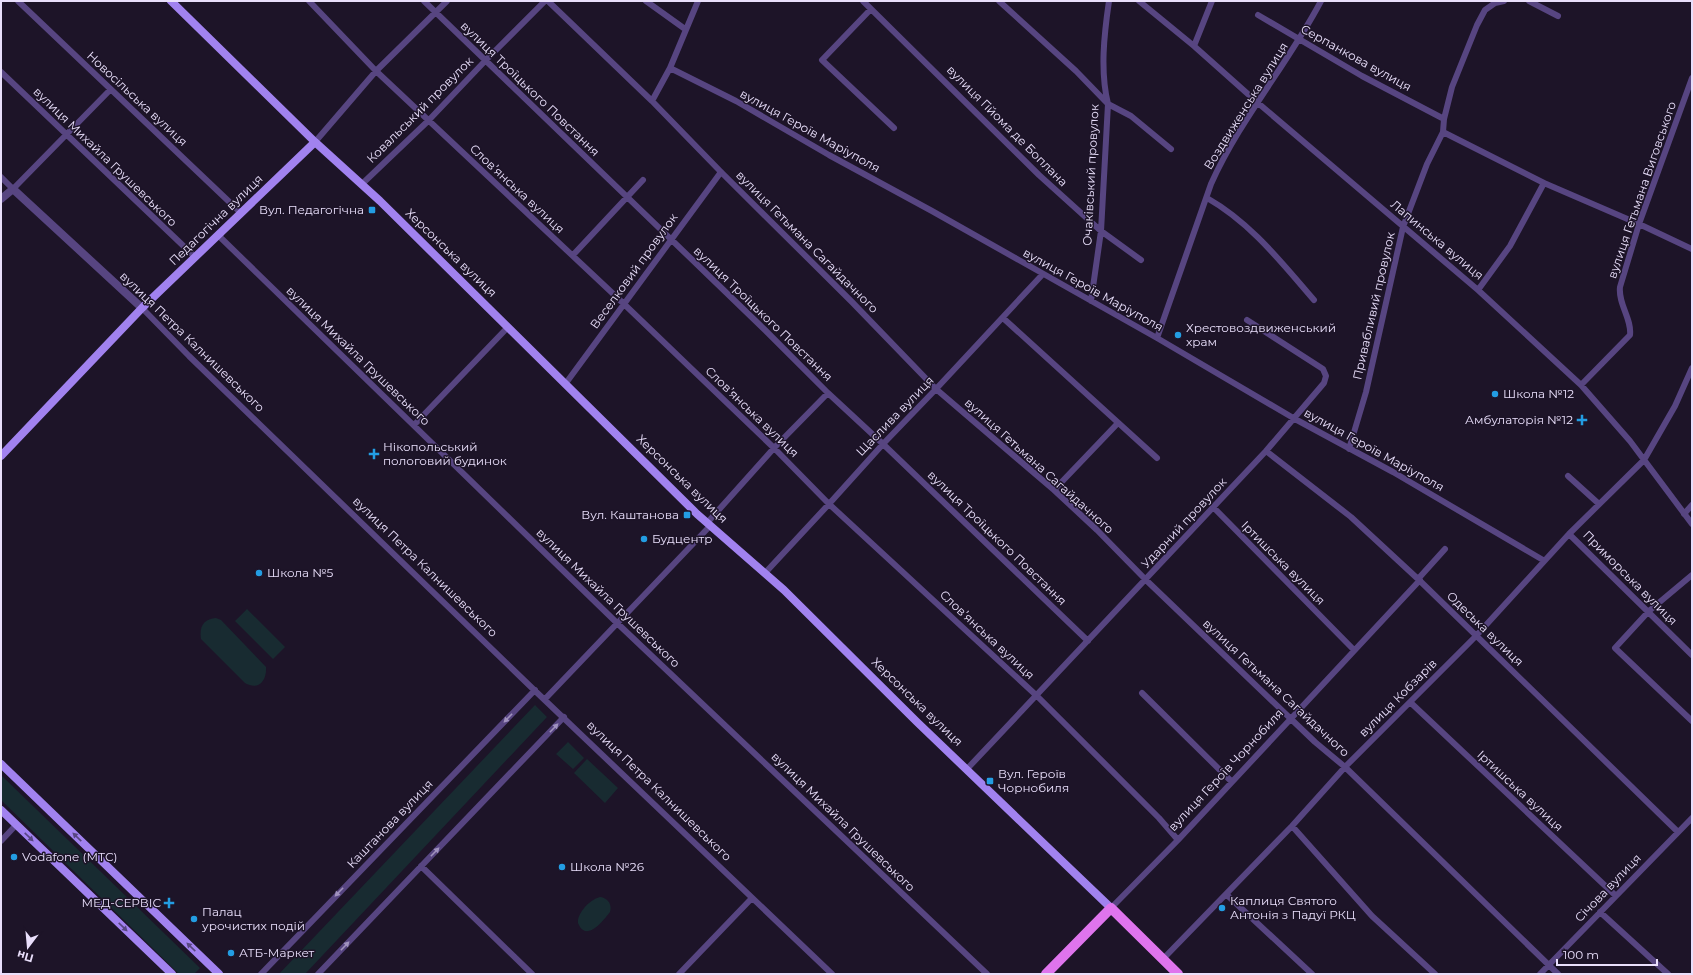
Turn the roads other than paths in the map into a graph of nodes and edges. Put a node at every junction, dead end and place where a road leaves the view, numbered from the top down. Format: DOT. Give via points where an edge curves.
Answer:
graph roads {
  1 [pos="18,1"];
  2 [pos="171,1"];
  3 [pos="309,1"];
  4 [pos="424,1"];
  5 [pos="446,1"];
  6 [pos="546,1"];
  7 [pos="646,1"];
  8 [pos="698,1"];
  9 [pos="863,1"];
  10 [pos="999,1"];
  11 [pos="1109,1"];
  12 [pos="1139,1"];
  13 [pos="1212,1"];
  14 [pos="1321,1"];
  15 [pos="1504,1"];
  16 [pos="1529,1"];
  17 [pos="871,9"];
  18 [pos="436,12"];
  19 [pos="1258,15"];
  20 [pos="1558,16"];
  21 [pos="685,29"];
  22 [pos="1300,39"];
  23 [pos="1194,46"];
  24 [pos="485,60"];
  25 [pos="670,68"];
  26 [pos="376,71"];
  27 [pos="1,72"];
  28 [pos="1692,78"];
  29 [pos="110,90"];
  30 [pos="652,101"];
  31 [pos="1258,103"];
  32 [pos="1108,104"];
  33 [pos="1444,119"];
  34 [pos="428,121"];
  35 [pos="894,128"];
  36 [pos="1443,132"];
  37 [pos="66,135"];
  38 [pos="315,142"];
  39 [pos="1171,149"];
  40 [pos="721,172"];
  41 [pos="1,177"];
  42 [pos="643,180"];
  43 [pos="1544,183"];
  44 [pos="362,184"];
  45 [pos="13,189"];
  46 [pos="626,197"];
  47 [pos="1207,198"];
  48 [pos="1,199"];
  49 [pos="241,213"];
  50 [pos="1639,224"];
  51 [pos="1403,226"];
  52 [pos="1101,231"];
  53 [pos="220,233"];
  54 [pos="671,239"];
  55 [pos="1692,249"];
  56 [pos="572,255"];
  57 [pos="195,257"];
  58 [pos="1141,260"];
  59 [pos="1042,275"];
  60 [pos="1478,290"];
  61 [pos="1314,300"];
  62 [pos="1091,301"];
  63 [pos="624,304"];
  64 [pos="142,308"];
  65 [pos="1003,318"];
  66 [pos="1247,320"];
  67 [pos="508,327"];
  68 [pos="1157,338"];
  69 [pos="1692,368"];
  70 [pos="566,383"];
  71 [pos="1581,384"];
  72 [pos="936,390"];
  73 [pos="828,393"];
  74 [pos="1295,419"];
  75 [pos="1118,423"];
  76 [pos="414,425"];
  77 [pos="883,444"];
  78 [pos="774,448"];
  79 [pos="1349,449"];
  80 [pos="1266,451"];
  81 [pos="1,456"];
  82 [pos="1157,458"];
  83 [pos="1644,460"];
  84 [pos="1568,476"];
  85 [pos="1054,490"];
  86 [pos="829,504"];
  87 [pos="1599,504"];
  88 [pos="1692,505"];
  89 [pos="1214,508"];
  90 [pos="1684,514"];
  91 [pos="709,524"];
  92 [pos="1692,524"];
  93 [pos="1569,534"];
  94 [pos="1445,549"];
  95 [pos="1544,560"];
  96 [pos="765,573"];
  97 [pos="1692,576"];
  98 [pos="1419,579"];
  99 [pos="1146,580"];
  100 [pos="1649,612"];
  101 [pos="617,623"];
  102 [pos="1476,636"];
  103 [pos="1088,641"];
  104 [pos="1354,650"];
  105 [pos="1692,655"];
  106 [pos="535,690"];
  107 [pos="1142,693"];
  108 [pos="1037,696"];
  109 [pos="544,699"];
  110 [pos="1410,702"];
  111 [pos="564,717"];
  112 [pos="1291,719"];
  113 [pos="1692,721"];
  114 [pos="1,764"];
  115 [pos="1345,767"];
  116 [pos="967,768"];
  117 [pos="1232,782"];
  118 [pos="1,810"];
  119 [pos="1692,818"];
  120 [pos="16,825"];
  121 [pos="1292,826"];
  122 [pos="1678,832"];
  123 [pos="1178,840"];
  124 [pos="1,841"];
  125 [pos="421,866"];
  126 [pos="1227,895"];
  127 [pos="1615,895"];
  128 [pos="752,898"];
  129 [pos="1111,908"];
  130 [pos="1600,912"];
  131 [pos="1163,959"];
  132 [pos="1548,965"];
  133 [pos="215,973"];
  134 [pos="172,974"];
  135 [pos="261,974"];
  136 [pos="318,974"];
  137 [pos="532,974"];
  138 [pos="679,974"];
  139 [pos="832,974"];
  140 [pos="987,974"];
  141 [pos="1046,974"];
  142 [pos="1178,974"];
  143 [pos="1312,974"];
  144 [pos="1435,974"];
  145 [pos="1540,974"];
  146 [pos="1558,974"];
  147 [pos="1668,974"];
  1 -- 29 [label="street, Новосільська вулиця"];
  2 -- 38 [label="main road, Херсонська вулиця"];
  3 -- 26 [label="street, Словʼянська вулиця"];
  4 -- 18 [label="street, вулиця Троїцького Повстання"];
  5 -- 18 [label="street, Педагогічна вулиця"];
  6 -- 24 [label="street, Ковальський провулок"];
  6 -- 30 [label="street, вулиця Гетьмана Сагайдачного"];
  7 -- 21 [label="street"];
  8 -- 21 [label="street"];
  9 -- 17 [label="street, вулиця Гійома де Боплана"];
  10 -- 32 [label="street" via="1076,71"];
  11 -- 32 [label="street, Очаківський провулок" via="1103,61 1104,90"];
  12 -- 23 [label="street, Лапинська вулиця"];
  13 -- 23 [label="street"];
  14 -- 22 [label="street, Воздвиженська вулиця"];
  15 -- 33 [label="street, Привабливий провулок" via="1495,3 1480,17 1458,71"];
  16 -- 20 [label="street"];
  17 -- 35 [label="street" via="822,60"];
  17 -- 52 [label="street, вулиця Гійома де Боплана" via="1039,175"];
  18 -- 24 [label="street, вулиця Троїцького Повстання"];
  18 -- 26 [label="street, Педагогічна вулиця"];
  19 -- 22 [label="street, Серпанкова вулиця"];
  21 -- 25 [label="street"];
  22 -- 31 [label="street, Воздвиженська вулиця"];
  22 -- 33 [label="street, Серпанкова вулиця" via="1362,76"];
  23 -- 31 [label="street, Лапинська вулиця"];
  24 -- 34 [label="street, Ковальський провулок"];
  24 -- 46 [label="street, вулиця Троїцького Повстання"];
  25 -- 30 [label="street"];
  25 -- 59 [label="street, вулиця Героїв Маріуполя" via="736,102"];
  26 -- 34 [label="street, Словʼянська вулиця"];
  26 -- 38 [label="street, Педагогічна вулиця"];
  27 -- 37 [label="street, вулиця Михайла Грушевського"];
  28 -- 50 [label="street, вулиця Гетьмана Виговського"];
  29 -- 37 [label="street"];
  29 -- 49 [label="street, Новосільська вулиця"];
  30 -- 40 [label="street, вулиця Гетьмана Сагайдачного"];
  31 -- 47 [label="street, Воздвиженська вулиця" via="1220,165"];
  31 -- 51 [label="street, Лапинська вулиця"];
  32 -- 39 [label="street" via="1131,116"];
  32 -- 52 [label="street, Очаківський провулок"];
  33 -- 36 [label="street, Привабливий провулок"];
  34 -- 44 [label="street, Ковальський провулок"];
  34 -- 56 [label="street, Словʼянська вулиця"];
  36 -- 43 [label="street"];
  36 -- 51 [label="street, Привабливий провулок" via="1427,164"];
  37 -- 45 [label="street"];
  37 -- 57 [label="street, вулиця Михайла Грушевського"];
  38 -- 44 [label="main road, Херсонська вулиця"];
  38 -- 49 [label="main road, Педагогічна вулиця"];
  40 -- 54 [label="street, Веселковий провулок"];
  40 -- 72 [label="street, вулиця Гетьмана Сагайдачного"];
  41 -- 45 [label="street, вулиця Петра Калнишевського"];
  42 -- 46 [label="street"];
  43 -- 50 [label="street"];
  43 -- 60 [label="street" via="1510,246"];
  44 -- 67 [label="main road, Херсонська вулиця"];
  45 -- 48 [label="street"];
  45 -- 64 [label="street, вулиця Петра Калнишевського"];
  46 -- 54 [label="street, вулиця Троїцького Повстання"];
  46 -- 56 [label="street"];
  47 -- 61 [label="street" via="1226,209 1257,235"];
  47 -- 68 [label="street, Воздвиженська вулиця"];
  49 -- 53 [label="main road, Педагогічна вулиця"];
  50 -- 55 [label="street"];
  50 -- 71 [label="street, вулиця Гетьмана Виговського" via="1619,292 1630,335"];
  51 -- 60 [label="street, Лапинська вулиця"];
  51 -- 79 [label="street, Привабливий провулок" via="1366,392"];
  52 -- 58 [label="street, вулиця Гійома де Боплана"];
  52 -- 62 [label="street, Очаківський провулок"];
  53 -- 57 [label="main road, Педагогічна вулиця"];
  53 -- 76 [label="street, вулиця Михайла Грушевського" via="221,238"];
  54 -- 63 [label="street, Веселковий провулок"];
  54 -- 73 [label="street, вулиця Троїцького Повстання"];
  56 -- 63 [label="street, Словʼянська вулиця"];
  57 -- 64 [label="main road, Педагогічна вулиця"];
  59 -- 62 [label="street, вулиця Героїв Маріуполя"];
  59 -- 65 [label="street, Щаслива вулиця"];
  60 -- 71 [label="street, Лапинська вулиця"];
  62 -- 68 [label="street, вулиця Героїв Маріуполя"];
  63 -- 70 [label="street, Веселковий провулок"];
  63 -- 78 [label="street, Словʼянська вулиця"];
  64 -- 81 [label="main road, Педагогічна вулиця"];
  64 -- 106 [label="street, вулиця Петра Калнишевського"];
  65 -- 72 [label="street, Щаслива вулиця"];
  65 -- 75 [label="street"];
  66 -- 74 [label="street" via="1323,369 1326,376 1324,383"];
  67 -- 70 [label="main road, Херсонська вулиця"];
  67 -- 76 [label="street"];
  68 -- 74 [label="street, вулиця Героїв Маріуполя"];
  69 -- 83 [label="street, вулиця Кобзарів" via="1675,406"];
  70 -- 91 [label="main road, Херсонська вулиця"];
  71 -- 83 [label="street, Лапинська вулиця"];
  72 -- 77 [label="street, Щаслива вулиця"];
  72 -- 85 [label="street, вулиця Гетьмана Сагайдачного"];
  73 -- 77 [label="street, вулиця Троїцького Повстання"];
  73 -- 78 [label="street"];
  74 -- 79 [label="street, вулиця Героїв Маріуполя"];
  74 -- 80 [label="street, Ударний провулок"];
  75 -- 82 [label="street"];
  75 -- 85 [label="street"];
  76 -- 101 [label="street, вулиця Михайла Грушевського"];
  77 -- 86 [label="street, Щаслива вулиця"];
  77 -- 103 [label="street, вулиця Троїцького Повстання"];
  78 -- 86 [label="street, Словʼянська вулиця"];
  78 -- 91 [label="street"];
  79 -- 95 [label="street, вулиця Героїв Маріуполя"];
  80 -- 89 [label="street, Ударний провулок"];
  80 -- 98 [label="street, Одеська вулиця" via="1351,517"];
  83 -- 87 [label="street, вулиця Кобзарів"];
  83 -- 90 [label="street, Лапинська вулиця"];
  84 -- 87 [label="street"];
  85 -- 99 [label="street, вулиця Гетьмана Сагайдачного"];
  86 -- 96 [label="street, Щаслива вулиця"];
  86 -- 108 [label="street, Словʼянська вулиця"];
  87 -- 93 [label="street, вулиця Кобзарів"];
  88 -- 90 [label="street"];
  89 -- 99 [label="street, Ударний провулок"];
  89 -- 104 [label="street, Іртишська вулиця"];
  90 -- 92 [label="street, Лапинська вулиця"];
  91 -- 96 [label="main road, Херсонська вулиця"];
  91 -- 101 [label="street"];
  93 -- 95 [label="street, вулиця Кобзарів"];
  93 -- 100 [label="street, Приморська вулиця"];
  94 -- 98 [label="street, вулиця Героїв Чорнобиля"];
  95 -- 102 [label="street, вулиця Кобзарів"];
  96 -- 116 [label="main road, Херсонська вулиця"];
  97 -- 100 [label="street"];
  98 -- 102 [label="street, Одеська вулиця"];
  98 -- 104 [label="street, вулиця Героїв Чорнобиля"];
  99 -- 103 [label="street, Ударний провулок"];
  99 -- 112 [label="street, вулиця Гетьмана Сагайдачного"];
  100 -- 105 [label="street, Приморська вулиця"];
  100 -- 113 [label="street" via="1615,648"];
  101 -- 109 [label="street"];
  101 -- 140 [label="street, вулиця Михайла Грушевського"];
  102 -- 110 [label="street, вулиця Кобзарів"];
  102 -- 122 [label="street, Одеська вулиця"];
  103 -- 108 [label="street"];
  104 -- 112 [label="street, вулиця Героїв Чорнобиля"];
  106 -- 109 [label="street, вулиця Петра Калнишевського"];
  106 -- 135 [label="street, Каштанова вулиця, one-way"];
  107 -- 117 [label="street"];
  108 -- 116 [label="street"];
  108 -- 123 [label="street, Словʼянська вулиця"];
  109 -- 111 [label="street, вулиця Петра Калнишевського"];
  110 -- 115 [label="street, вулиця Кобзарів"];
  110 -- 127 [label="street, Іртишська вулиця"];
  125 -- 111 [label="street, one-way"];
  111 -- 128 [label="street, вулиця Петра Калнишевського"];
  112 -- 115 [label="street, вулиця Гетьмана Сагайдачного"];
  112 -- 117 [label="street, вулиця Героїв Чорнобиля"];
  133 -- 114 [label="main road, one-way"];
  115 -- 121 [label="street, вулиця Кобзарів"];
  115 -- 132 [label="street, вулиця Гетьмана Сагайдачного"];
  116 -- 129 [label="main road, Херсонська вулиця"];
  117 -- 123 [label="street, вулиця Героїв Чорнобиля"];
  118 -- 120 [label="main road"];
  119 -- 122 [label="street, Січова вулиця"];
  120 -- 124 [label="street"];
  120 -- 134 [label="main road, one-way"];
  121 -- 126 [label="street, вулиця Кобзарів"];
  121 -- 144 [label="street" via="1372,916"];
  122 -- 127 [label="street, Січова вулиця"];
  123 -- 129 [label="street, вулиця Героїв Чорнобиля"];
  136 -- 125 [label="street, one-way"];
  125 -- 137 [label="street"];
  126 -- 131 [label="street, вулиця Кобзарів"];
  126 -- 143 [label="street"];
  127 -- 130 [label="street, Січова вулиця"];
  128 -- 138 [label="street"];
  128 -- 139 [label="street, вулиця Петра Калнишевського"];
  129 -- 131 [label="main road, Херсонська вулиця"];
  129 -- 141 [label="main road, вулиця Героїв Чорнобиля"];
  130 -- 132 [label="street, Січова вулиця"];
  130 -- 147 [label="street"];
  131 -- 142 [label="main road, Херсонська вулиця"];
  132 -- 145 [label="street, Січова вулиця"];
  132 -- 146 [label="street, вулиця Гетьмана Сагайдачного"];
}
